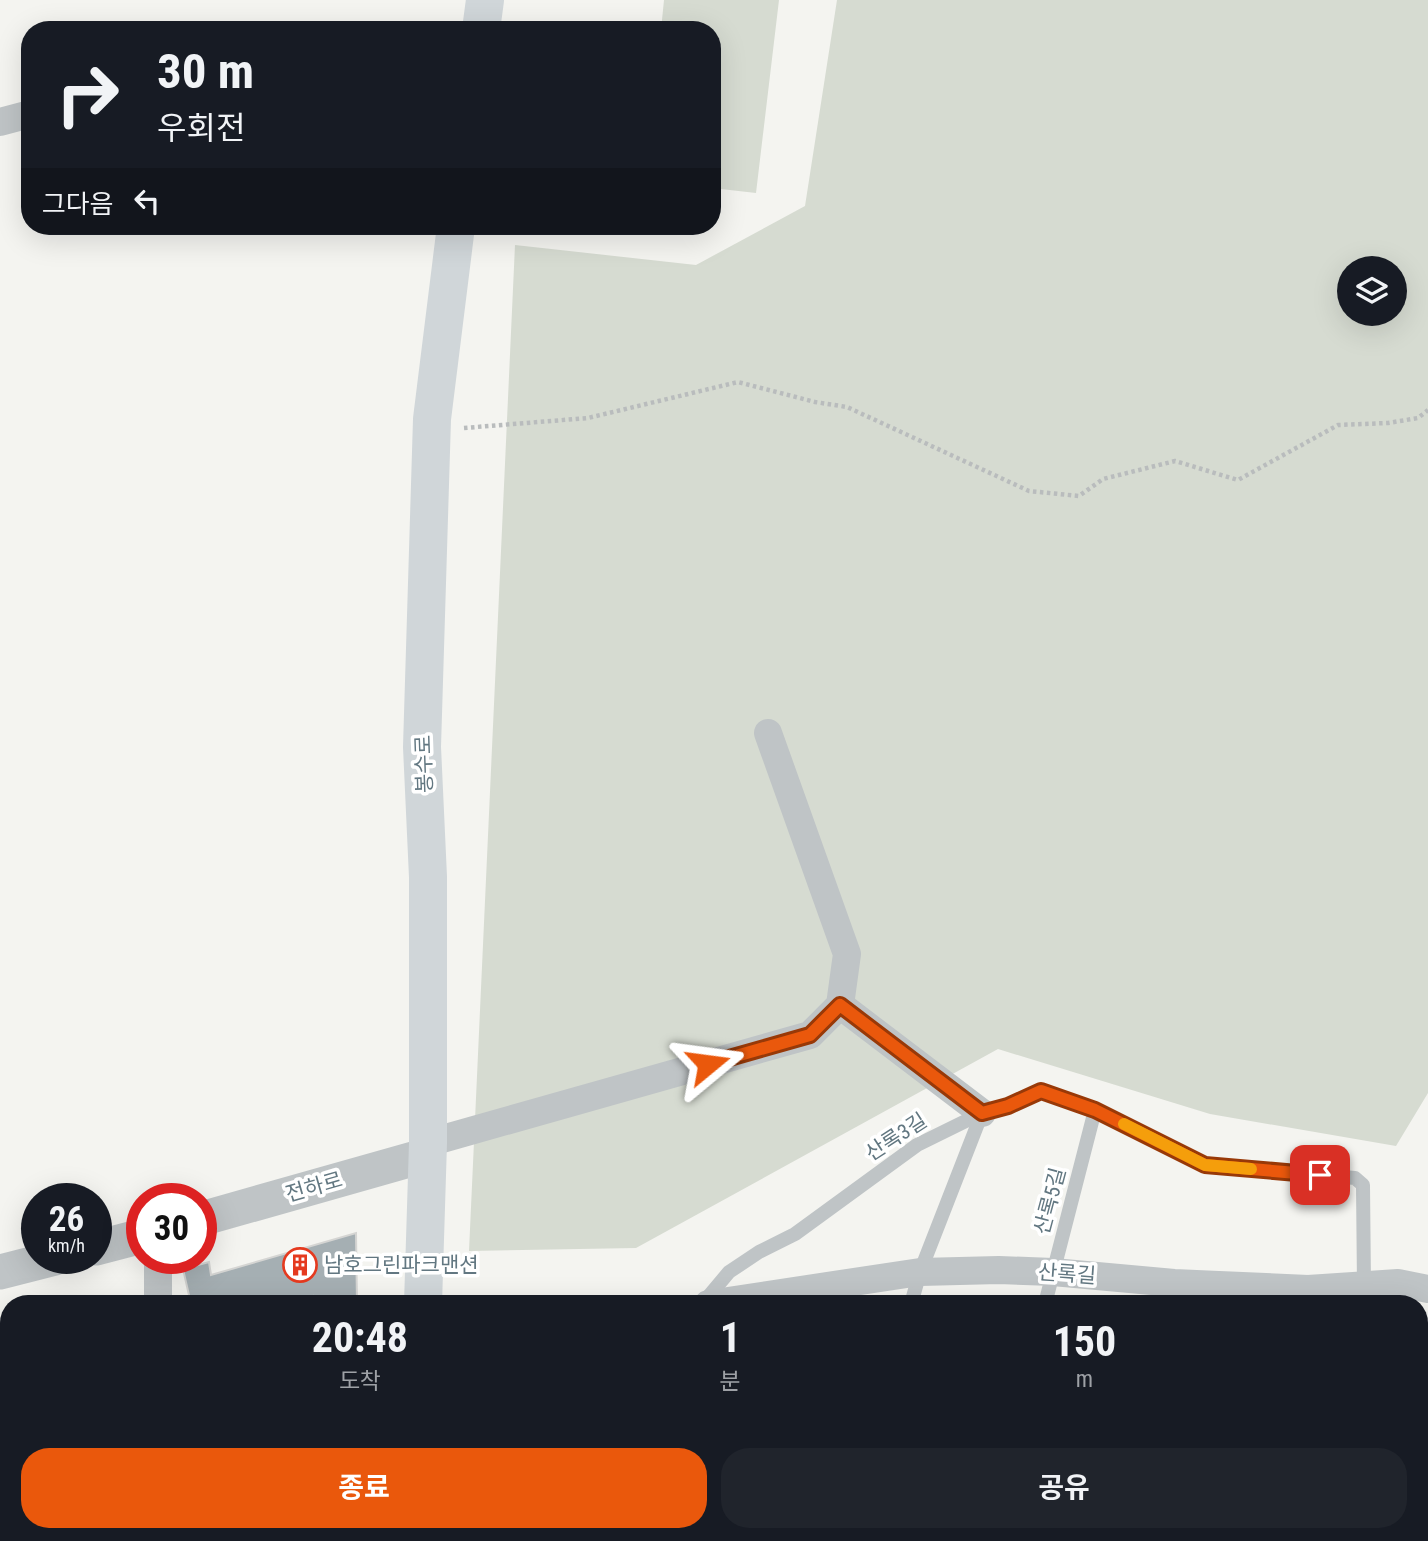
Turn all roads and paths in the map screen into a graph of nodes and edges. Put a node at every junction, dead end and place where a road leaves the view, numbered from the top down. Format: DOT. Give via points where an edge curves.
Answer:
graph roads {
  1 [pos="485,0"];
  2 [pos="482,21"];
  3 [pos="21,116"];
  4 [pos="0,122"];
  5 [pos="455,235"];
  6 [pos="1428,410"];
  7 [pos="432,430"];
  8 [pos="768,733"];
  9 [pos="840,1005"];
  10 [pos="1095,1110"];
  11 [pos="982,1113"];
  12 [pos="427,1149"];
  13 [pos="217,1214"];
  14 [pos="21,1267"];
  15 [pos="0,1272"];
  16 [pos="920,1272"];
  17 [pos="1053,1272"];
  18 [pos="159,1274"];
  19 [pos="1364,1286"];
  20 [pos="1428,1289"];
  21 [pos="1171,1293"];
  22 [pos="158,1295"];
  23 [pos="423,1295"];
  24 [pos="710,1295"];
  25 [pos="768,1295"];
  26 [pos="914,1295"];
  27 [pos="1047,1295"];
  28 [pos="1262,1295"];
  29 [pos="1313,1295"];
  1 -- 2 [label="main road"];
  3 -- 4 [label="street"];
  5 -- 7 [label="main road, 봉수로"];
  6 -- 7 [label="path" via="1418,418 1388,424 1338,425 1238,480 1175,461 1103,479 1079,496 1029,491 847,407 738,382 588,418"];
  7 -- 12 [label="main road, 봉수로" via="422,747 428,877"];
  8 -- 9 [label="street" via="847,954"];
  9 -- 11 [label="street"];
  9 -- 12 [label="street" via="810,1035"];
  10 -- 11 [label="lane, 산록3길" via="1041,1091"];
  10 -- 17 [label="lane, 산록5길"];
  10 -- 19 [label="lane, 산록3길" via="1205,1165 1355,1178 1363,1185"];
  11 -- 16 [label="lane"];
  11 -- 24 [label="lane, 산록3길" via="917,1145 794,1234 729,1272"];
  12 -- 13 [label="street, 전하로"];
  12 -- 23 [label="main road, 봉수로"];
  14 -- 15 [label="street"];
  16 -- 17 [label="street, 산록길"];
  16 -- 25 [label="street, 산록길"];
  16 -- 26 [label="lane"];
  17 -- 21 [label="street, 산록길"];
  17 -- 27 [label="lane, 산록5길"];
  18 -- 22 [label="street"];
  19 -- 20 [label="street, 산록길" via="1398,1283"];
  19 -- 29 [label="street, 산록길"];
  21 -- 28 [label="street, 산록길"];
}
